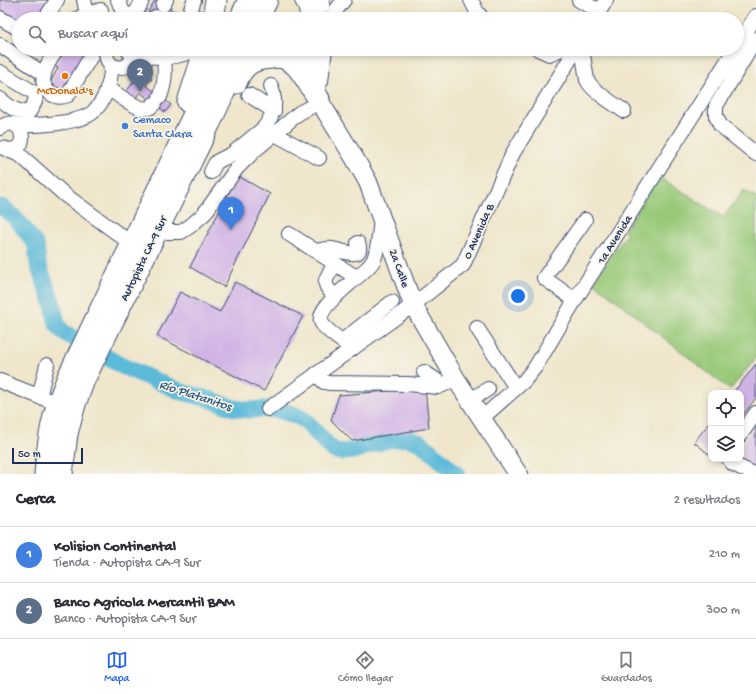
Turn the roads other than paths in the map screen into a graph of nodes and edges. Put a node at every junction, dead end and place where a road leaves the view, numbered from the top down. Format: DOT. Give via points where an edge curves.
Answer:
graph roads {
  1 [pos="57,0"];
  2 [pos="84,0"];
  3 [pos="118,0"];
  4 [pos="142,0"];
  5 [pos="194,0"];
  6 [pos="216,0"];
  7 [pos="344,0"];
  8 [pos="471,0"];
  9 [pos="579,0"];
  10 [pos="317,9"];
  11 [pos="600,10"];
  12 [pos="49,12"];
  13 [pos="84,12"];
  14 [pos="122,12"];
  15 [pos="136,12"];
  16 [pos="190,12"];
  17 [pos="214,12"];
  18 [pos="477,12"];
  19 [pos="756,16"];
  20 [pos="0,18"];
  21 [pos="12,25"];
  22 [pos="744,35"];
  23 [pos="756,40"];
  24 [pos="0,45"];
  25 [pos="12,50"];
  26 [pos="22,56"];
  27 [pos="26,56"];
  28 [pos="53,56"];
  29 [pos="91,56"];
  30 [pos="132,56"];
  31 [pos="172,56"];
  32 [pos="203,56"];
  33 [pos="222,56"];
  34 [pos="241,56"];
  35 [pos="287,56"];
  36 [pos="314,56"];
  37 [pos="572,56"];
  38 [pos="583,56"];
  39 [pos="731,56"];
  40 [pos="282,57"];
  41 [pos="110,59"];
  42 [pos="44,74"];
  43 [pos="5,75"];
  44 [pos="271,86"];
  45 [pos="108,88"];
  46 [pos="249,95"];
  47 [pos="318,96"];
  48 [pos="0,100"];
  49 [pos="274,111"];
  50 [pos="624,111"];
  51 [pos="210,123"];
  52 [pos="5,126"];
  53 [pos="32,126"];
  54 [pos="270,131"];
  55 [pos="12,145"];
  56 [pos="756,154"];
  57 [pos="319,158"];
  58 [pos="211,172"];
  59 [pos="162,182"];
  60 [pos="382,218"];
  61 [pos="585,220"];
  62 [pos="156,232"];
  63 [pos="289,234"];
  64 [pos="358,243"];
  65 [pos="132,244"];
  66 [pos="316,251"];
  67 [pos="336,264"];
  68 [pos="356,277"];
  69 [pos="336,296"];
  70 [pos="575,300"];
  71 [pos="404,303"];
  72 [pos="109,309"];
  73 [pos="477,328"];
  74 [pos="347,345"];
  75 [pos="47,365"];
  76 [pos="424,372"];
  77 [pos="316,374"];
  78 [pos="76,379"];
  79 [pos="0,381"];
  80 [pos="449,382"];
  81 [pos="516,388"];
  82 [pos="488,389"];
  83 [pos="49,401"];
  84 [pos="470,401"];
  85 [pos="268,408"];
  86 [pos="756,413"];
  87 [pos="481,419"];
  88 [pos="744,430"];
  89 [pos="731,462"];
  90 [pos="45,474"];
  91 [pos="62,474"];
  92 [pos="518,474"];
  93 [pos="754,474"];
  1 -- 12 [label="street"];
  2 -- 13 [label="street"];
  3 -- 14 [label="street"];
  4 -- 15 [label="street"];
  5 -- 16 [label="street"];
  6 -- 17 [label="highway"];
  7 -- 10 [label="street" via="336,10"];
  8 -- 18 [label="street"];
  9 -- 11 [label="street"];
  19 -- 22 [label="street"];
  20 -- 21 [label="street"];
  23 -- 56 [label="street" via="716,106 716,116 720,125"];
  24 -- 25 [label="street"];
  26 -- 43 [label="street"];
  27 -- 42 [label="street"];
  28 -- 42 [label="street"];
  29 -- 42 [label="street" via="68,95 57,97 50,94 44,85"];
  30 -- 41 [label="street" via="124,67"];
  31 -- 45 [label="street" via="165,71 164,83 157,100 148,108 134,105"];
  32 -- 59 [label="highway"];
  33 -- 59 [label="highway, Autopista CA-9 Sur"];
  34 -- 51 [label="highway, Autopista CA-9 Sur"];
  35 -- 40 [label="highway"];
  36 -- 47 [label="main road, 2a Calle" via="313,79"];
  37 -- 71 [label="street, 0 Avenida B" via="513,153 463,265"];
  38 -- 50 [label="street" via="589,84"];
  39 -- 70 [label="street, 1a Avenida"];
  40 -- 47 [label="highway" via="297,67"];
  40 -- 51 [label="highway" via="265,58 247,65 241,72 227,104"];
  41 -- 45 [label="street"];
  43 -- 48 [label="street" via="33,92 36,100 29,112 24,113"];
  44 -- 49 [label="street"];
  45 -- 53 [label="street" via="98,107 83,118"];
  46 -- 49 [label="street"];
  47 -- 54 [label="street" via="299,113"];
  47 -- 60 [label="main road, 2a Calle" via="368,182"];
  49 -- 54 [label="street"];
  51 -- 62 [label="highway, Autopista CA-9 Sur"];
  52 -- 53 [label="street"];
  52 -- 55 [label="street" via="21,131"];
  53 -- 55 [label="street"];
  54 -- 57 [label="street"];
  54 -- 58 [label="street" via="218,161"];
  54 -- 62 [label="street" via="237,168 204,214 181,232"];
  55 -- 65 [label="street" via="65,195"];
  59 -- 65 [label="highway, Autopista CA-9 Sur"];
  60 -- 68 [label="street" via="373,262"];
  60 -- 71 [label="main road, 2a Calle"];
  61 -- 70 [label="street" via="544,278"];
  62 -- 72 [label="highway, Autopista CA-9 Sur"];
  63 -- 66 [label="street"];
  64 -- 66 [label="street" via="360,249 357,253 331,249"];
  65 -- 72 [label="highway, Autopista CA-9 Sur"];
  66 -- 67 [label="street"];
  67 -- 68 [label="street"];
  67 -- 69 [label="street" via="327,275 326,282 327,288"];
  68 -- 69 [label="street"];
  69 -- 74 [label="street" via="322,312 320,319 322,325"];
  70 -- 81 [label="street, 1a Avenida" via="536,366"];
  71 -- 74 [label="street, 0 Avenida B"];
  71 -- 80 [label="main road, 2a Calle"];
  72 -- 78 [label="highway, Autopista CA-9 Sur"];
  73 -- 81 [label="street"];
  74 -- 77 [label="street, 0 Avenida B"];
  75 -- 83 [label="street"];
  76 -- 80 [label="street" via="439,382"];
  77 -- 80 [label="street" via="329,384 408,384 434,387"];
  77 -- 85 [label="street, 0 Avenida B"];
  78 -- 83 [label="highway, Autopista CA-9 Sur"];
  78 -- 91 [label="highway, Autopista CA-9 Sur" via="75,404 67,434"];
  79 -- 83 [label="street"];
  80 -- 84 [label="main road, 2a Calle"];
  81 -- 87 [label="street, 1a Avenida"];
  82 -- 84 [label="street"];
  83 -- 90 [label="highway, Autopista CA-9 Sur" via="51,428"];
  84 -- 87 [label="main road, 2a Calle"];
  86 -- 88 [label="street"];
  87 -- 92 [label="main road, 2a Calle"];
  89 -- 93 [label="street"];
}
